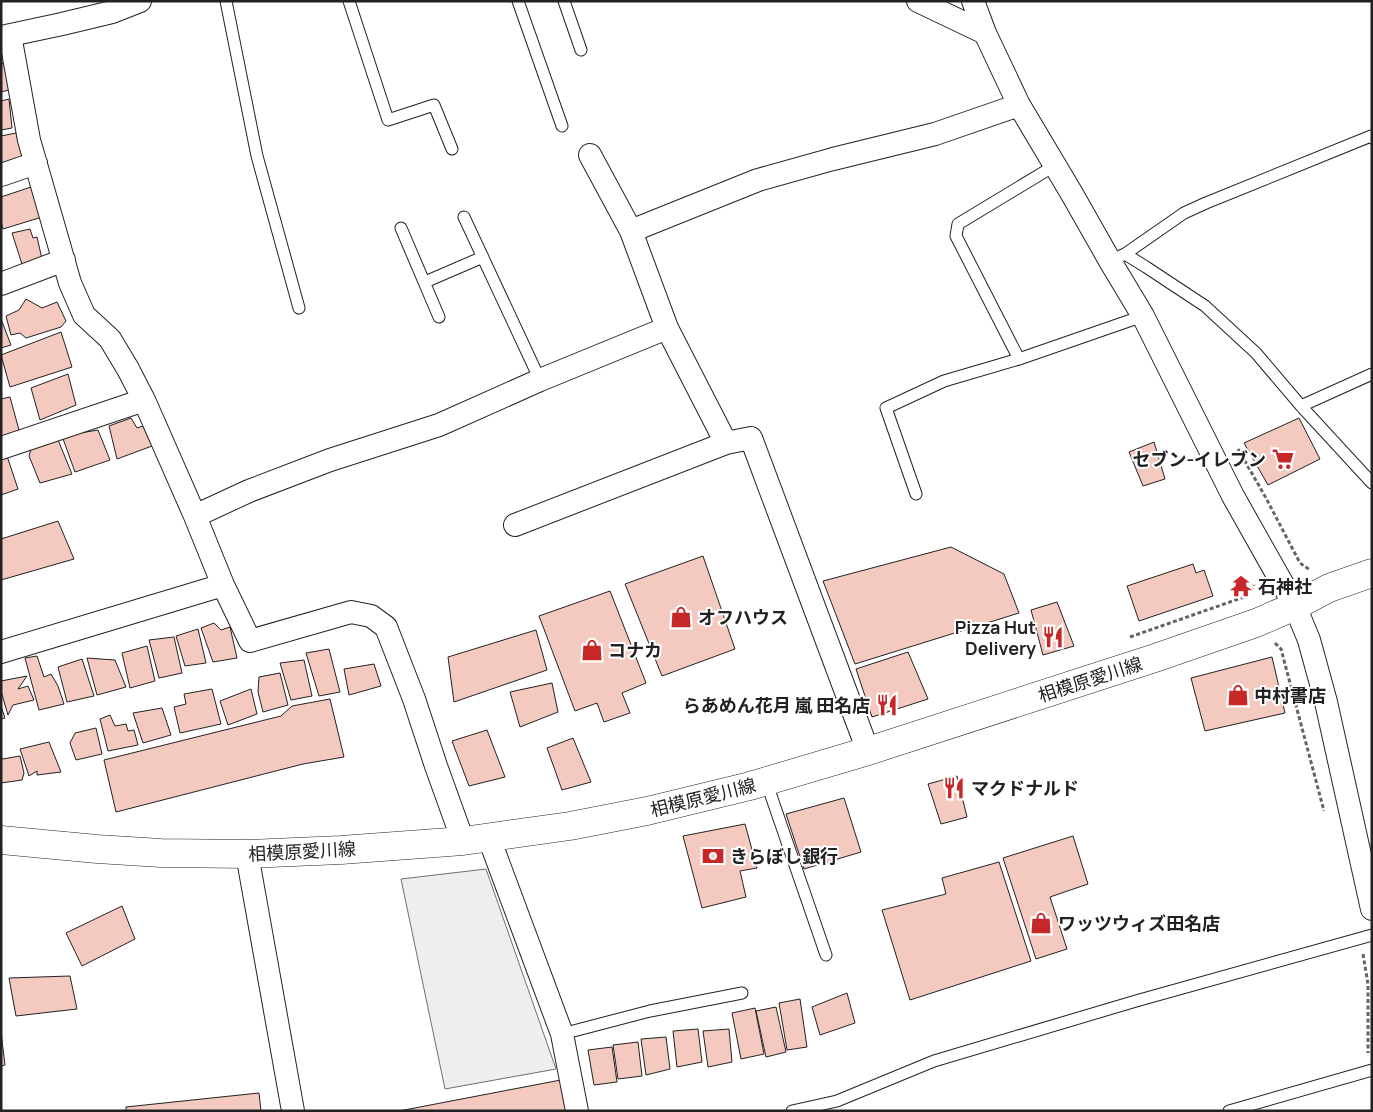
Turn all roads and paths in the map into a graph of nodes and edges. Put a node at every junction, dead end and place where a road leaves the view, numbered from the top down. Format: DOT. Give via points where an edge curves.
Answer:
graph roads {
  1 [pos="140,1"];
  2 [pos="226,1"];
  3 [pos="348,1"];
  4 [pos="518,1"];
  5 [pos="564,1"];
  6 [pos="918,1"];
  7 [pos="973,1"];
  8 [pos="985,33"];
  9 [pos="5,36"];
  10 [pos="581,50"];
  11 [pos="1019,105"];
  12 [pos="562,126"];
  13 [pos="1372,138"];
  14 [pos="452,149"];
  15 [pos="590,155"];
  16 [pos="36,163"];
  17 [pos="1054,166"];
  18 [pos="1,175"];
  19 [pos="464,217"];
  20 [pos="400,228"];
  21 [pos="631,231"];
  22 [pos="483,257"];
  23 [pos="1117,258"];
  24 [pos="64,260"];
  25 [pos="425,282"];
  26 [pos="1,284"];
  27 [pos="299,308"];
  28 [pos="1143,316"];
  29 [pos="439,317"];
  30 [pos="668,328"];
  31 [pos="1019,358"];
  32 [pos="1372,374"];
  33 [pos="540,380"];
  34 [pos="144,400"];
  35 [pos="1301,406"];
  36 [pos="726,443"];
  37 [pos="1,448"];
  38 [pos="1372,483"];
  39 [pos="916,494"];
  40 [pos="195,516"];
  41 [pos="515,525"];
  42 [pos="1372,573"];
  43 [pos="1256,579"];
  44 [pos="223,585"];
  45 [pos="1295,606"];
  46 [pos="1125,638"];
  47 [pos="1281,649"];
  48 [pos="1,652"];
  49 [pos="868,751"];
  50 [pos="766,781"];
  51 [pos="1325,814"];
  52 [pos="476,839"];
  53 [pos="1,840"];
  54 [pos="247,854"];
  55 [pos="1372,909"];
  56 [pos="1372,935"];
  57 [pos="1362,949"];
  58 [pos="826,955"];
  59 [pos="742,993"];
  60 [pos="562,1034"];
  61 [pos="1371,1070"];
  62 [pos="293,1111"];
  63 [pos="577,1111"];
  64 [pos="792,1111"];
  65 [pos="1229,1111"];
  1 -- 9 [label="street" via="112,12"];
  2 -- 27 [label="lane" via="258,156"];
  3 -- 14 [label="lane" via="388,120 434,105"];
  4 -- 12 [label="lane"];
  5 -- 10 [label="lane"];
  6 -- 8 [label="street"];
  7 -- 8 [label="street"];
  8 -- 11 [label="street"];
  9 -- 16 [label="street"];
  11 -- 17 [label="street"];
  11 -- 21 [label="street" via="935,134 758,180"];
  13 -- 23 [label="lane" via="1206,202"];
  15 -- 21 [label="street"];
  16 -- 18 [label="street"];
  16 -- 24 [label="street"];
  17 -- 23 [label="street"];
  17 -- 31 [label="lane" via="958,224 956,236"];
  19 -- 22 [label="lane"];
  20 -- 25 [label="lane"];
  21 -- 30 [label="street"];
  22 -- 25 [label="lane"];
  22 -- 33 [label="lane"];
  23 -- 28 [label="street"];
  23 -- 35 [label="lane" via="1146,267 1205,306 1256,353"];
  24 -- 26 [label="street"];
  24 -- 34 [label="street" via="84,315 110,339"];
  25 -- 29 [label="lane"];
  28 -- 31 [label="lane"];
  28 -- 45 [label="street" via="1233,496"];
  30 -- 33 [label="street"];
  30 -- 36 [label="street"];
  31 -- 39 [label="lane" via="944,381 886,408"];
  32 -- 35 [label="lane"];
  33 -- 40 [label="street" via="439,425 330,460"];
  34 -- 37 [label="street"];
  34 -- 40 [label="street"];
  35 -- 38 [label="lane"];
  36 -- 41 [label="street"];
  36 -- 49 [label="street" via="751,438"];
  40 -- 44 [label="street"];
  42 -- 45 [label="main road, 相模原愛川線" via="1329,588"];
  43 -- 46 [label="path" via="1247,596"];
  44 -- 48 [label="street"];
  44 -- 52 [label="street" via="250,641 351,612 371,616 386,627 436,766"];
  45 -- 49 [label="main road, 相模原愛川線" via="1155,658"];
  45 -- 55 [label="street" via="1309,640 1326,702"];
  47 -- 51 [label="path"];
  49 -- 50 [label="main road, 相模原愛川線"];
  50 -- 52 [label="main road, 相模原愛川線" via="637,813"];
  50 -- 58 [label="lane"];
  52 -- 54 [label="main road, 相模原愛川線"];
  52 -- 60 [label="street"];
  53 -- 54 [label="main road, 相模原愛川線" via="162,853"];
  54 -- 62 [label="street"];
  56 -- 64 [label="lane" via="934,1061 837,1101"];
  57 -- 61 [label="path" via="1368,984 1368,1060"];
  59 -- 60 [label="lane" via="650,1011"];
  60 -- 63 [label="street"];
  61 -- 65 [label="lane"];
}
